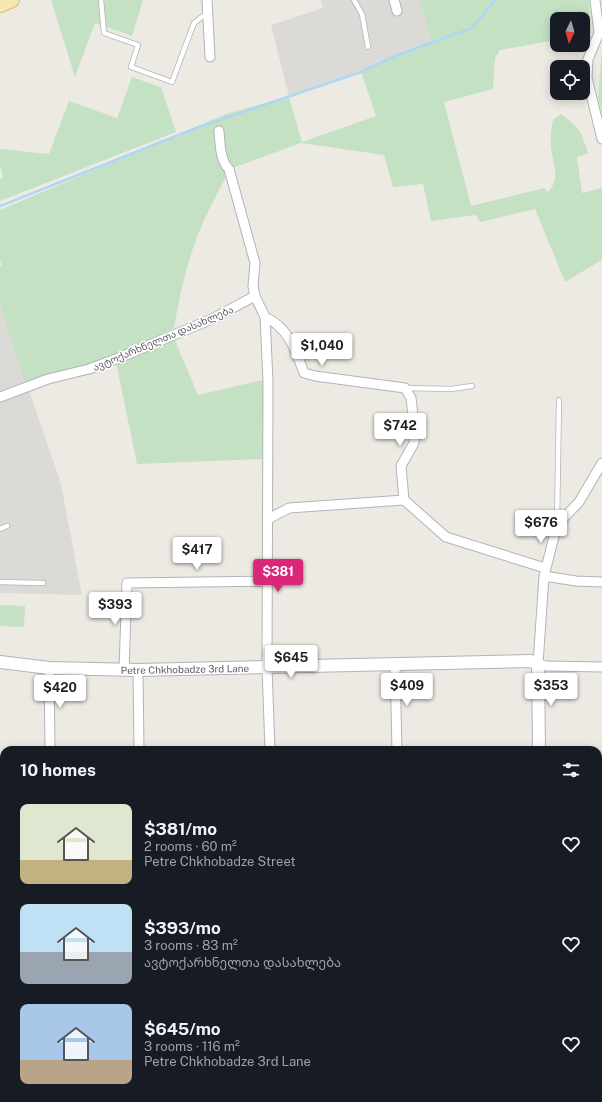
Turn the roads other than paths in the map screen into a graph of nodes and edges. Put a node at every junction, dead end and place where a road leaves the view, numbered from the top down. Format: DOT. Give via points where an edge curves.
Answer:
graph roads {
  1 [pos="12,0"];
  2 [pos="101,0"];
  3 [pos="207,0"];
  4 [pos="354,0"];
  5 [pos="394,0"];
  6 [pos="595,0"];
  7 [pos="0,5"];
  8 [pos="208,12"];
  9 [pos="397,12"];
  10 [pos="368,47"];
  11 [pos="210,57"];
  12 [pos="219,131"];
  13 [pos="602,139"];
  14 [pos="255,296"];
  15 [pos="265,317"];
  16 [pos="472,386"];
  17 [pos="405,388"];
  18 [pos="0,396"];
  19 [pos="558,400"];
  20 [pos="602,463"];
  21 [pos="404,500"];
  22 [pos="268,518"];
  23 [pos="557,525"];
  24 [pos="7,526"];
  25 [pos="0,529"];
  26 [pos="545,572"];
  27 [pos="268,581"];
  28 [pos="0,582"];
  29 [pos="602,582"];
  30 [pos="43,583"];
  31 [pos="0,662"];
  32 [pos="538,664"];
  33 [pos="395,665"];
  34 [pos="267,667"];
  35 [pos="602,667"];
  36 [pos="49,668"];
  37 [pos="124,670"];
  38 [pos="138,670"];
  39 [pos="50,746"];
  40 [pos="139,746"];
  41 [pos="270,746"];
  42 [pos="397,746"];
  43 [pos="539,746"];
  1 -- 7 [label="main road"];
  2 -- 8 [label="lane" via="104,33 138,45 131,67 172,82 194,23"];
  3 -- 8 [label="street"];
  4 -- 10 [label="lane" via="362,14"];
  5 -- 9 [label="street"];
  6 -- 13 [label="street" via="599,33 588,59 587,78"];
  8 -- 11 [label="street"];
  12 -- 14 [label="street" via="221,149 240,204 255,263"];
  14 -- 15 [label="street"];
  14 -- 18 [label="street, ავტოქარხნელთა დასახლება" via="212,319 109,362"];
  15 -- 17 [label="street" via="282,329 296,349 304,373"];
  15 -- 22 [label="street" via="268,381"];
  16 -- 17 [label="lane" via="450,389"];
  17 -- 21 [label="street" via="411,398 415,433 414,443 401,466"];
  19 -- 23 [label="lane"];
  20 -- 23 [label="street" via="579,502"];
  21 -- 22 [label="street" via="289,508"];
  21 -- 26 [label="street" via="446,538"];
  22 -- 27 [label="street"];
  23 -- 26 [label="street"];
  24 -- 25 [label="lane"];
  26 -- 29 [label="street" via="576,581"];
  26 -- 32 [label="street"];
  27 -- 34 [label="street"];
  27 -- 37 [label="street" via="127,583"];
  28 -- 30 [label="lane"];
  31 -- 36 [label="street, Petre Chkhobadze 3rd Lane"];
  32 -- 33 [label="street, Petre Chkhobadze 3rd Lane" via="531,661"];
  32 -- 35 [label="street"];
  32 -- 43 [label="street"];
  33 -- 34 [label="street, Petre Chkhobadze 3rd Lane"];
  33 -- 42 [label="street"];
  34 -- 38 [label="street, Petre Chkhobadze 3rd Lane"];
  34 -- 41 [label="street"];
  36 -- 37 [label="street, Petre Chkhobadze 3rd Lane"];
  36 -- 39 [label="street"];
  37 -- 38 [label="street, Petre Chkhobadze 3rd Lane"];
  38 -- 40 [label="street"];
}
